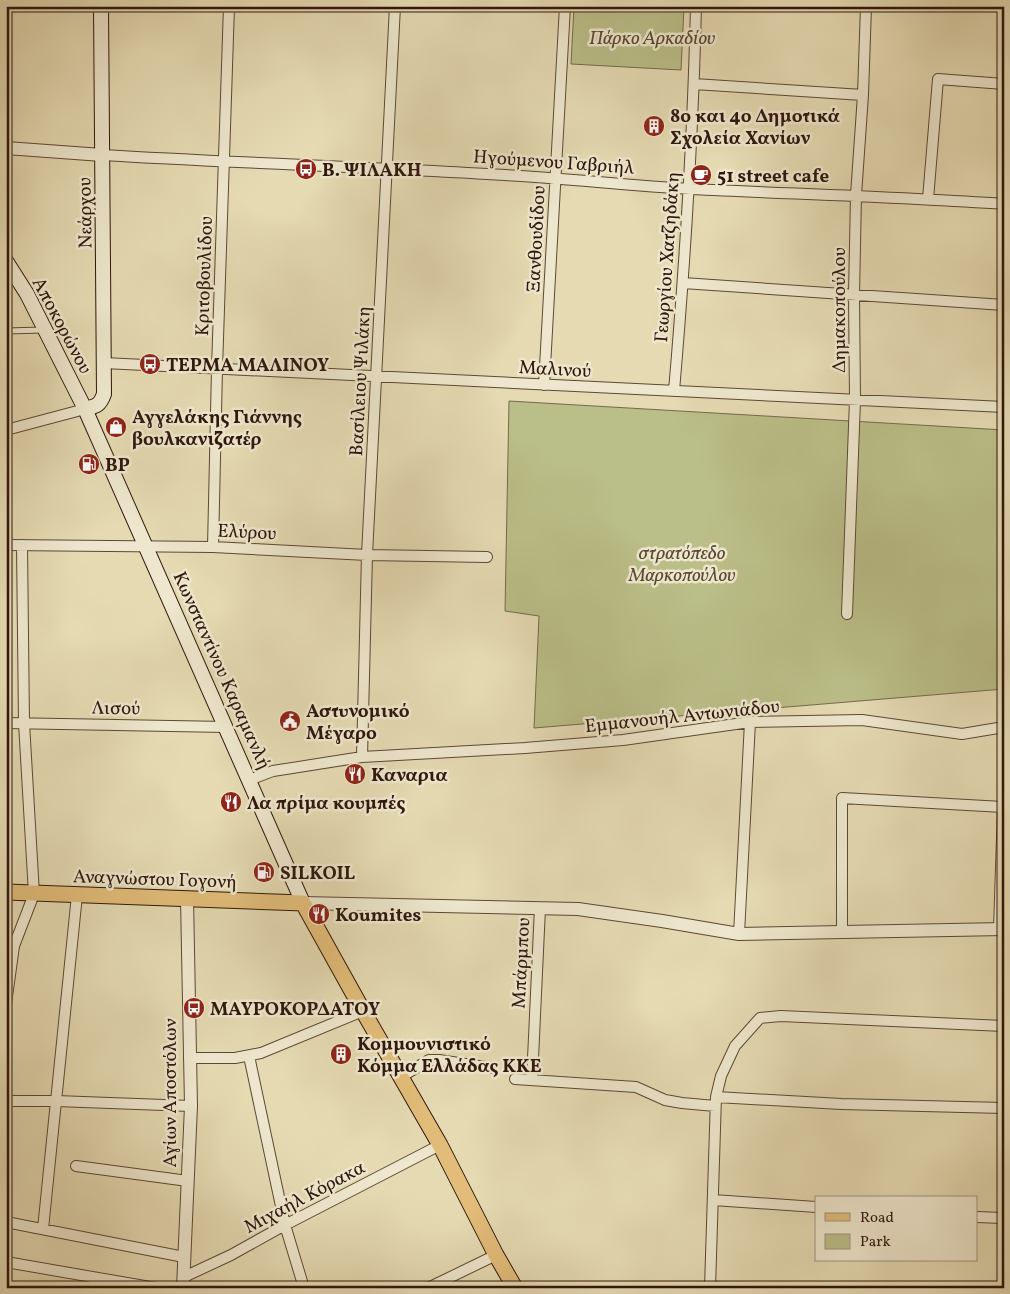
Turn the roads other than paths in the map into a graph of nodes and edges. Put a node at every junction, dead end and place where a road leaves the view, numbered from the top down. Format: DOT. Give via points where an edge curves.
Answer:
graph roads {
  1 [pos="101,6"];
  2 [pos="229,6"];
  3 [pos="395,6"];
  4 [pos="565,6"];
  5 [pos="696,6"];
  6 [pos="866,6"];
  7 [pos="694,84"];
  8 [pos="1004,84"];
  9 [pos="863,95"];
  10 [pos="6,148"];
  11 [pos="102,155"];
  12 [pos="224,162"];
  13 [pos="388,168"];
  14 [pos="556,178"];
  15 [pos="688,188"];
  16 [pos="856,195"];
  17 [pos="928,199"];
  18 [pos="1004,204"];
  19 [pos="6,261"];
  20 [pos="683,283"];
  21 [pos="854,295"];
  22 [pos="1004,304"];
  23 [pos="46,330"];
  24 [pos="6,331"];
  25 [pos="104,363"];
  26 [pos="217,369"];
  27 [pos="376,377"];
  28 [pos="544,385"];
  29 [pos="674,391"];
  30 [pos="855,400"];
  31 [pos="1004,407"];
  32 [pos="86,409"];
  33 [pos="6,430"];
  34 [pos="22,545"];
  35 [pos="6,546"];
  36 [pos="146,546"];
  37 [pos="213,547"];
  38 [pos="368,555"];
  39 [pos="487,557"];
  40 [pos="847,614"];
  41 [pos="750,722"];
  42 [pos="24,723"];
  43 [pos="6,724"];
  44 [pos="1004,726"];
  45 [pos="226,727"];
  46 [pos="362,757"];
  47 [pos="249,780"];
  48 [pos="6,892"];
  49 [pos="34,894"];
  50 [pos="77,895"];
  51 [pos="187,898"];
  52 [pos="303,903"];
  53 [pos="540,908"];
  54 [pos="1001,929"];
  55 [pos="842,933"];
  56 [pos="739,934"];
  57 [pos="6,1004"];
  58 [pos="362,1011"];
  59 [pos="1004,1026"];
  60 [pos="249,1056"];
  61 [pos="189,1058"];
  62 [pos="492,1068"];
  63 [pos="401,1077"];
  64 [pos="515,1079"];
  65 [pos="532,1080"];
  66 [pos="6,1101"];
  67 [pos="56,1101"];
  68 [pos="716,1102"];
  69 [pos="191,1106"];
  70 [pos="1004,1108"];
  71 [pos="440,1145"];
  72 [pos="76,1166"];
  73 [pos="188,1181"];
  74 [pos="713,1200"];
  75 [pos="815,1207"];
  76 [pos="978,1217"];
  77 [pos="1004,1218"];
  78 [pos="6,1222"];
  79 [pos="285,1225"];
  80 [pos="43,1229"];
  81 [pos="496,1255"];
  82 [pos="184,1257"];
  83 [pos="6,1262"];
  84 [pos="183,1282"];
  85 [pos="156,1288"];
  86 [pos="304,1288"];
  87 [pos="428,1288"];
  88 [pos="515,1288"];
  89 [pos="710,1288"];
  90 [pos="723,1288"];
  1 -- 11 [label="main road, Νεάρχου"];
  2 -- 12 [label="street, Κριτοβουλίδου"];
  3 -- 13 [label="street, Βασίλειου Ψιλάκη"];
  4 -- 14 [label="street, Ξανθουδίδου"];
  5 -- 7 [label="street, Γεωργίου Χατζηδάκη"];
  6 -- 9 [label="street, Δημακοπούλου"];
  7 -- 9 [label="street"];
  7 -- 15 [label="street, Γεωργίου Χατζηδάκη"];
  8 -- 17 [label="street" via="938,79"];
  9 -- 16 [label="street, Δημακοπούλου"];
  10 -- 11 [label="street"];
  11 -- 12 [label="street, Ηγούμενου Γαβριήλ"];
  11 -- 25 [label="main road, Νεάρχου"];
  12 -- 13 [label="street, Ηγούμενου Γαβριήλ"];
  12 -- 26 [label="street, Κριτοβουλίδου"];
  13 -- 14 [label="street, Ηγούμενου Γαβριήλ"];
  13 -- 27 [label="street, Βασίλειου Ψιλάκη"];
  14 -- 15 [label="street, Ηγούμενου Γαβριήλ"];
  14 -- 28 [label="street, Ξανθουδίδου"];
  15 -- 16 [label="street, Ηγούμενου Γαβριήλ"];
  15 -- 20 [label="street, Γεωργίου Χατζηδάκη"];
  16 -- 17 [label="street, Ηγούμενου Γαβριήλ"];
  16 -- 21 [label="street, Δημακοπούλου"];
  17 -- 18 [label="street, Ηγούμενου Γαβριήλ"];
  19 -- 23 [label="main road, Αποκορώνου"];
  20 -- 21 [label="street"];
  20 -- 29 [label="street, Γεωργίου Χατζηδάκη"];
  21 -- 22 [label="street"];
  21 -- 30 [label="street, Δημακοπούλου"];
  23 -- 24 [label="lane"];
  23 -- 32 [label="main road, Αποκορώνου"];
  25 -- 26 [label="street, Μαλινού"];
  25 -- 32 [label="main road, Νεάρχου" via="104,394 96,406"];
  26 -- 27 [label="street, Μαλινού"];
  26 -- 37 [label="street, Κριτοβουλίδου"];
  27 -- 28 [label="street, Μαλινού"];
  27 -- 38 [label="street, Βασίλειου Ψιλάκη"];
  28 -- 29 [label="street, Μαλινού"];
  29 -- 30 [label="street, Μαλινού"];
  30 -- 31 [label="street, Μαλινού"];
  30 -- 40 [label="street, Δημακοπούλου"];
  32 -- 33 [label="street"];
  32 -- 36 [label="main road, Κωνσταντίνου Καραμανλή"];
  34 -- 35 [label="street, Ελύρου"];
  34 -- 36 [label="street, Ελύρου"];
  34 -- 42 [label="street"];
  36 -- 37 [label="street, Ελύρου"];
  36 -- 45 [label="main road, Κωνσταντίνου Καραμανλή"];
  37 -- 38 [label="street, Ελύρου"];
  38 -- 39 [label="street, Ελύρου"];
  38 -- 46 [label="street, Βασίλειου Ψιλάκη"];
  41 -- 44 [label="street, Εμμανουήλ Αντωνιάδου" via="862,720 962,734"];
  41 -- 46 [label="street, Εμμανουήλ Αντωνιάδου" via="623,740"];
  41 -- 56 [label="street"];
  42 -- 43 [label="street, Λισού"];
  42 -- 45 [label="street, Λισού"];
  42 -- 49 [label="street"];
  45 -- 47 [label="main road, Κωνσταντίνου Καραμανλή"];
  46 -- 47 [label="street, Εμμανουήλ Αντωνιάδου" via="273,771"];
  47 -- 52 [label="main road, Κωνσταντίνου Καραμανλή"];
  48 -- 49 [label="main road, Αναγνώστου Γογονή"];
  49 -- 50 [label="main road, Αναγνώστου Γογονή"];
  49 -- 57 [label="street" via="14,946"];
  50 -- 51 [label="main road, Αναγνώστου Γογονή"];
  50 -- 67 [label="street"];
  51 -- 52 [label="main road, Αναγνώστου Γογονή"];
  51 -- 61 [label="street, Αγίων Αποστόλων"];
  52 -- 53 [label="street"];
  52 -- 58 [label="main road, Κωνσταντίνου Καραμανλή"];
  53 -- 56 [label="street" via="578,909"];
  53 -- 65 [label="street, Μπάρμπου"];
  54 -- 55 [label="street"];
  54 -- 55 [label="street" via="1002,806 842,798"];
  55 -- 56 [label="street"];
  58 -- 60 [label="street"];
  58 -- 63 [label="main road, Κωνσταντίνου Καραμανλή"];
  59 -- 68 [label="street" via="780,1016 760,1018 735,1046 721,1076"];
  60 -- 61 [label="street"];
  60 -- 79 [label="street"];
  61 -- 69 [label="street, Αγίων Αποστόλων"];
  62 -- 63 [label="street" via="429,1060"];
  63 -- 71 [label="main road, Κωνσταντίνου Καραμανλή"];
  64 -- 65 [label="street"];
  65 -- 68 [label="street" via="636,1087 666,1100"];
  66 -- 67 [label="street"];
  67 -- 69 [label="street"];
  67 -- 80 [label="street"];
  68 -- 70 [label="street"];
  68 -- 74 [label="street"];
  69 -- 73 [label="street, Αγίων Αποστόλων"];
  71 -- 79 [label="street, Μιχαήλ Κόρακα"];
  71 -- 81 [label="main road, Κωνσταντίνου Καραμανλή"];
  72 -- 73 [label="street"];
  73 -- 82 [label="street, Αγίων Αποστόλων"];
  74 -- 75 [label="street"];
  74 -- 89 [label="street"];
  76 -- 77 [label="street"];
  78 -- 80 [label="street"];
  79 -- 84 [label="street, Μιχαήλ Κόρακα"];
  79 -- 86 [label="street"];
  80 -- 82 [label="street"];
  81 -- 87 [label="street"];
  81 -- 88 [label="main road, Κωνσταντίνου Καραμανλή"];
  82 -- 84 [label="street, Αγίων Αποστόλων"];
  83 -- 85 [label="street"];
  89 -- 90 [label="street"];
}
